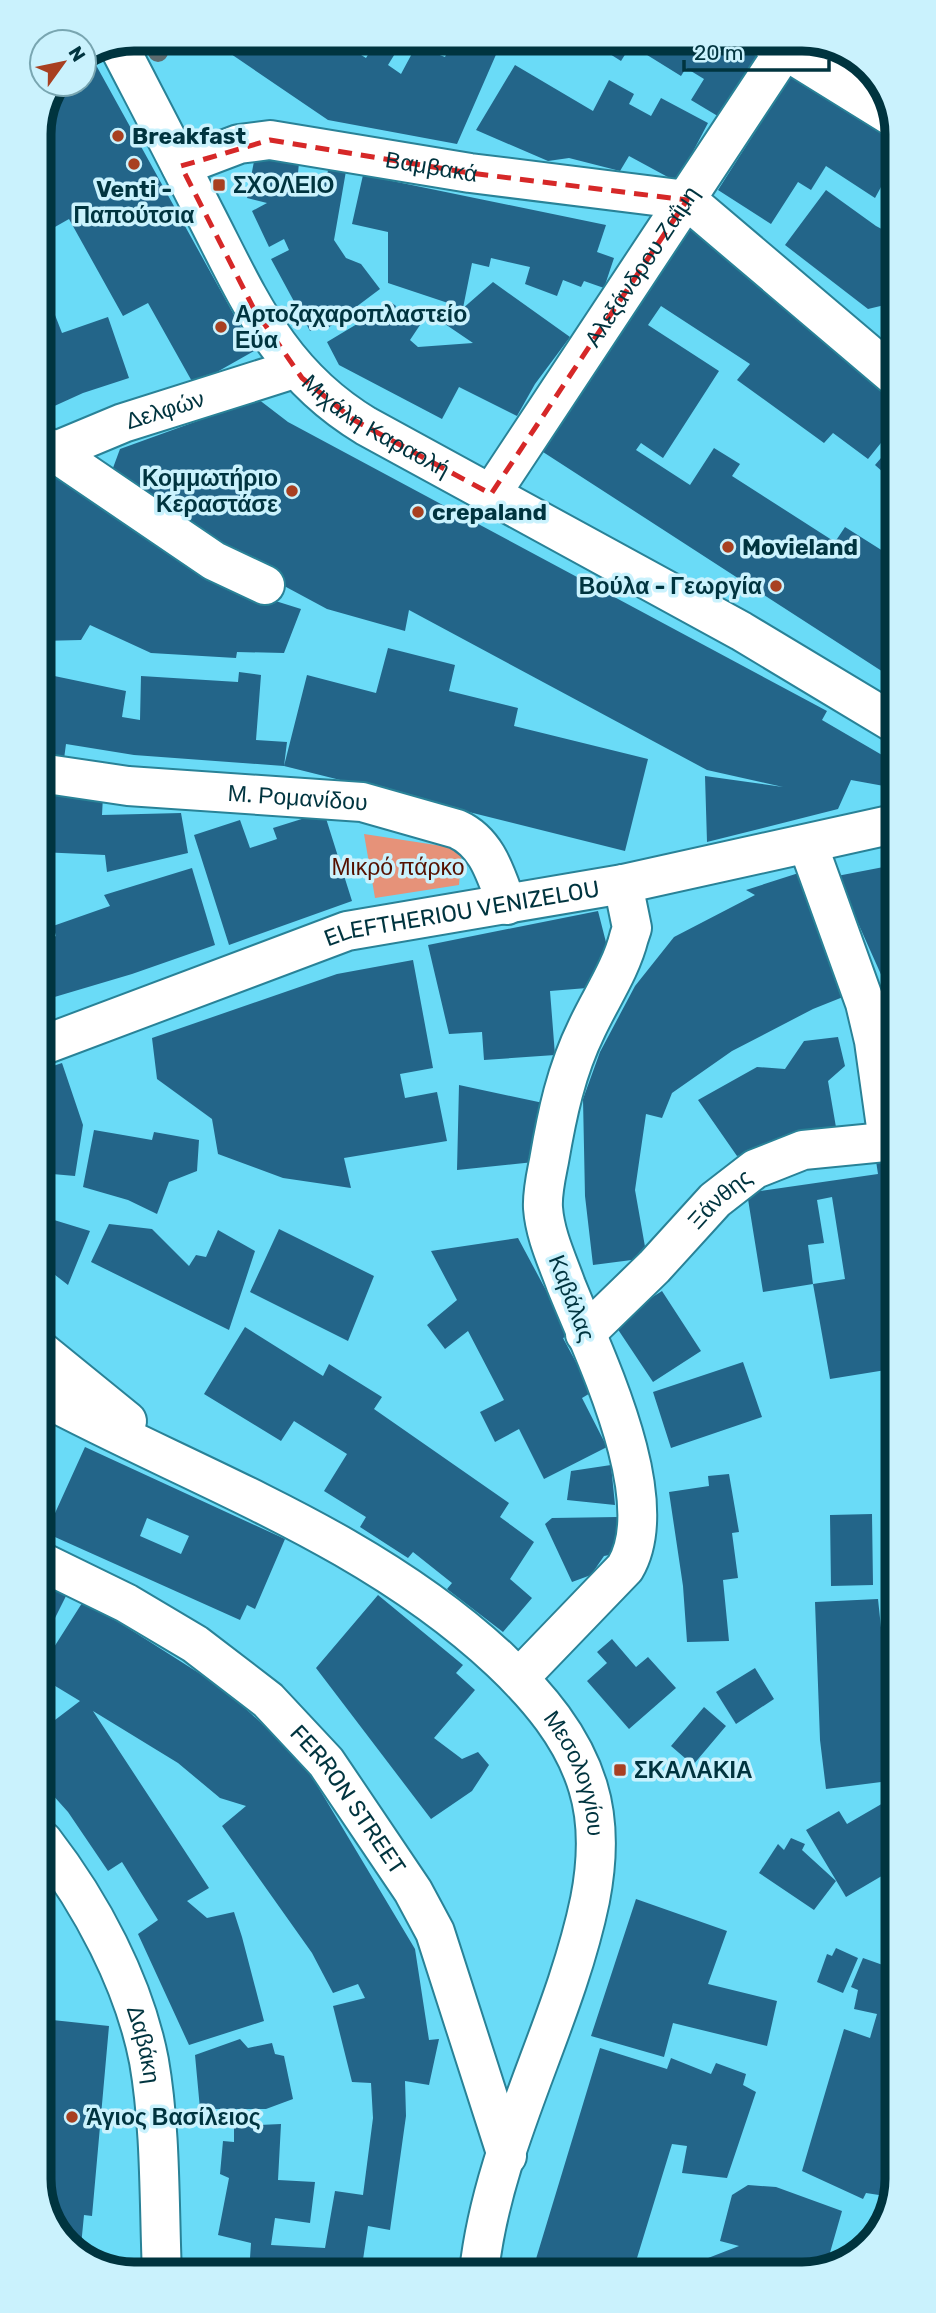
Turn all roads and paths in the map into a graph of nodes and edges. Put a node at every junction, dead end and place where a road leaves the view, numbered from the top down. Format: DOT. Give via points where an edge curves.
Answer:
graph roads {
  1 [pos="776,51"];
  2 [pos="794,51"];
  3 [pos="122,52"];
  4 [pos="882,110"];
  5 [pos="181,166"];
  6 [pos="687,200"];
  7 [pos="885,357"];
  8 [pos="294,369"];
  9 [pos="51,448"];
  10 [pos="51,455"];
  11 [pos="491,494"];
  12 [pos="265,585"];
  13 [pos="885,718"];
  14 [pos="51,775"];
  15 [pos="885,826"];
  16 [pos="808,845"];
  17 [pos="623,884"];
  18 [pos="507,905"];
  19 [pos="51,1042"];
  20 [pos="885,1102"];
  21 [pos="885,1142"];
  22 [pos="585,1334"];
  23 [pos="51,1359"];
  24 [pos="51,1375"];
  25 [pos="51,1389"];
  26 [pos="51,1400"];
  27 [pos="178,1461"];
  28 [pos="51,1566"];
  29 [pos="519,1678"];
  30 [pos="51,1852"];
  31 [pos="507,2156"];
  32 [pos="161,2262"];
  33 [pos="482,2262"];
  1 -- 6 [label="street, Αλεξάνδρου Ζαΐμη"];
  2 -- 4 [label="street"];
  3 -- 5 [label="street, Μιχάλη Καραολή"];
  5 -- 6 [label="street, Βαμβακά" via="239,144 270,140 470,173"];
  5 -- 8 [label="street, Μιχάλη Καραολή" via="254,309"];
  6 -- 7 [label="street"];
  6 -- 11 [label="street, Αλεξάνδρου Ζαΐμη"];
  8 -- 9 [label="street, Δελφών"];
  8 -- 11 [label="street, Μιχάλη Καραολή" via="343,412"];
  10 -- 12 [label="street" via="214,561"];
  11 -- 13 [label="street, Μιχάλη Καραολή" via="741,631"];
  14 -- 18 [label="street, Μ. Ρομανίδου" via="128,786 362,803 422,819 471,836 492,864"];
  15 -- 16 [label="street, ELEFTHERIOU VENIZELOU"];
  16 -- 17 [label="street, ELEFTHERIOU VENIZELOU"];
  16 -- 20 [label="street" via="865,1003"];
  17 -- 18 [label="street, ELEFTHERIOU VENIZELOU"];
  17 -- 22 [label="street, Καβάλας" via="632,928 567,1075 544,1190 547,1229"];
  18 -- 19 [label="street, ELEFTHERIOU VENIZELOU" via="335,935"];
  21 -- 22 [label="street, Ξάνθης" via="803,1150 755,1169 715,1200"];
  22 -- 29 [label="street, Καβάλας" via="628,1449 639,1507 635,1552"];
  23 -- 27 [label="street, Μεσολογγίου"];
  24 -- 25 [label="street" via="67,1388 56,1393"];
  26 -- 27 [label="street, Μεσολογγίου"];
  27 -- 29 [label="street, Μεσολογγίου" via="311,1528 407,1584"];
  28 -- 31 [label="street, FERRON STREET" via="195,1644 268,1700 326,1762 435,1932"];
  29 -- 31 [label="street, Μεσολογγίου" via="547,1709 579,1763 595,1822 595,1855 583,1931"];
  30 -- 32 [label="street, Δαβάκη" via="111,1952 139,2024 155,2108"];
  31 -- 33 [label="street, Μεσολογγίου" via="490,2212"];
}
